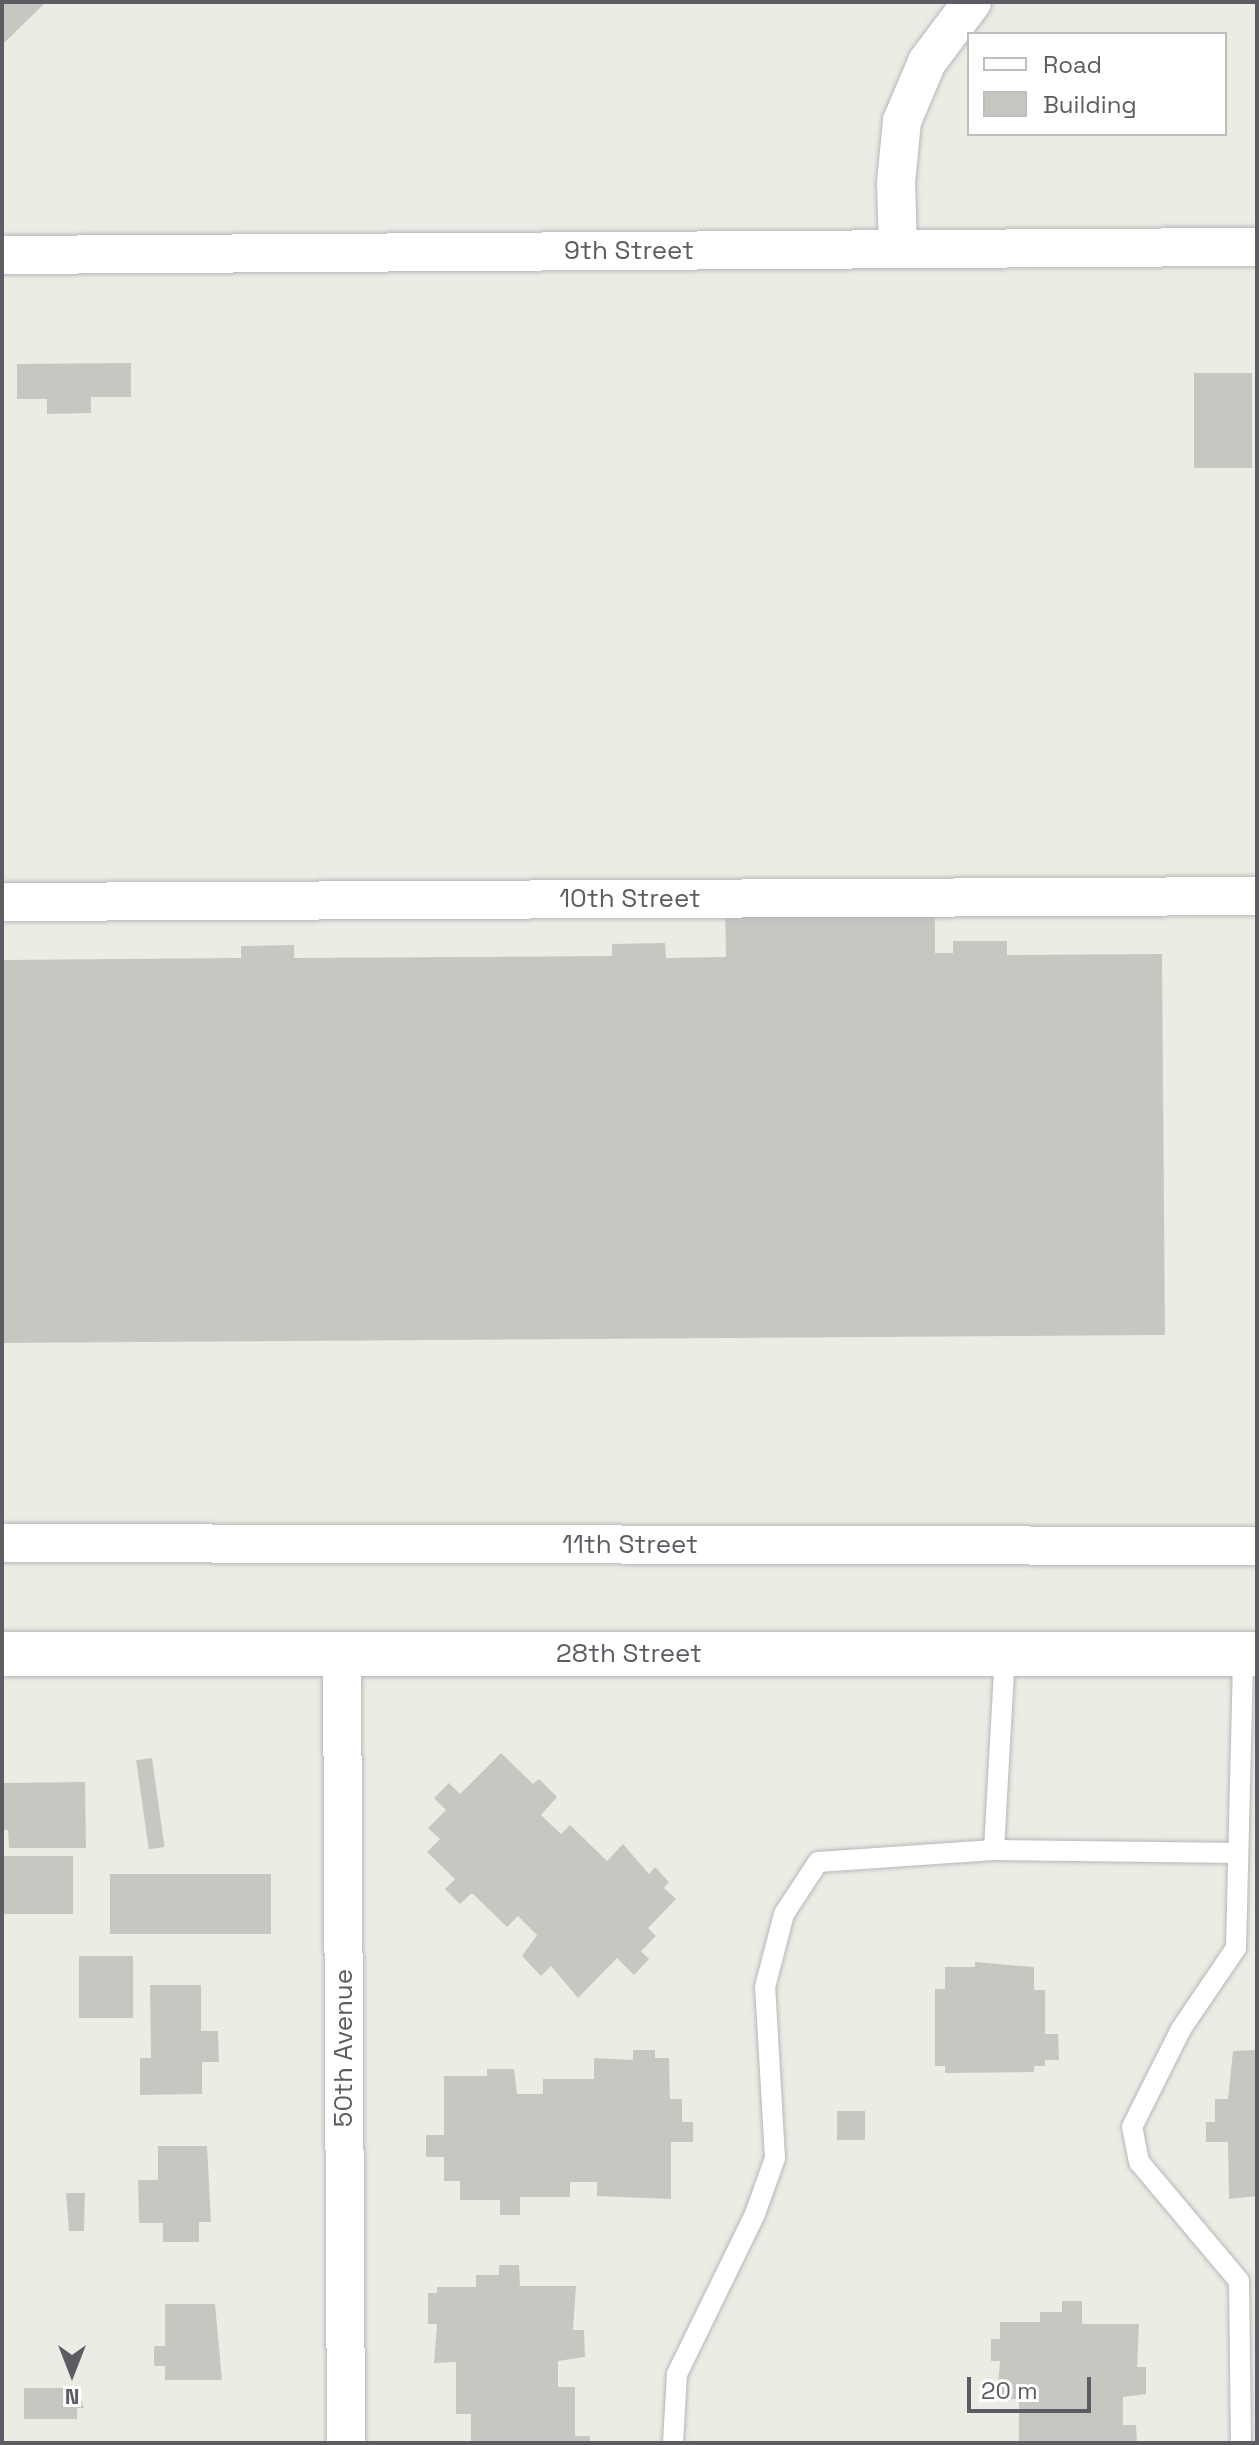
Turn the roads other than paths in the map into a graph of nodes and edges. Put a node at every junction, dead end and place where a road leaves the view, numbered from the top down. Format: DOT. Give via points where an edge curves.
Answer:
graph roads {
  1 [pos="972,2"];
  2 [pos="1251,245"];
  3 [pos="898,249"];
  4 [pos="2,255"];
  5 [pos="1257,896"];
  6 [pos="2,902"];
  7 [pos="2,1543"];
  8 [pos="1257,1546"];
  9 [pos="2,1654"];
  10 [pos="342,1654"];
  11 [pos="1005,1654"];
  12 [pos="1250,1654"];
  13 [pos="994,1850"];
  14 [pos="1238,1853"];
  15 [pos="346,2443"];
  16 [pos="673,2443"];
  17 [pos="1241,2443"];
  1 -- 3 [label="street" via="927,62 902,121 896,183"];
  2 -- 3 [label="street, 9th Street"];
  3 -- 4 [label="street, 9th Street"];
  5 -- 6 [label="street, 10th Street"];
  7 -- 8 [label="street, 11th Street"];
  9 -- 10 [label="main road, 28th Street"];
  10 -- 11 [label="main road, 28th Street"];
  10 -- 15 [label="street, 50th Avenue"];
  11 -- 12 [label="main road, 28th Street"];
  11 -- 13 [label="lane"];
  12 -- 14 [label="lane"];
  13 -- 14 [label="lane"];
  13 -- 16 [label="lane" via="818,1862 784,1914 765,1987 775,2158 755,2214 677,2374"];
  14 -- 17 [label="lane" via="1236,1948 1181,2029 1132,2127 1139,2162 1239,2281"];
}
